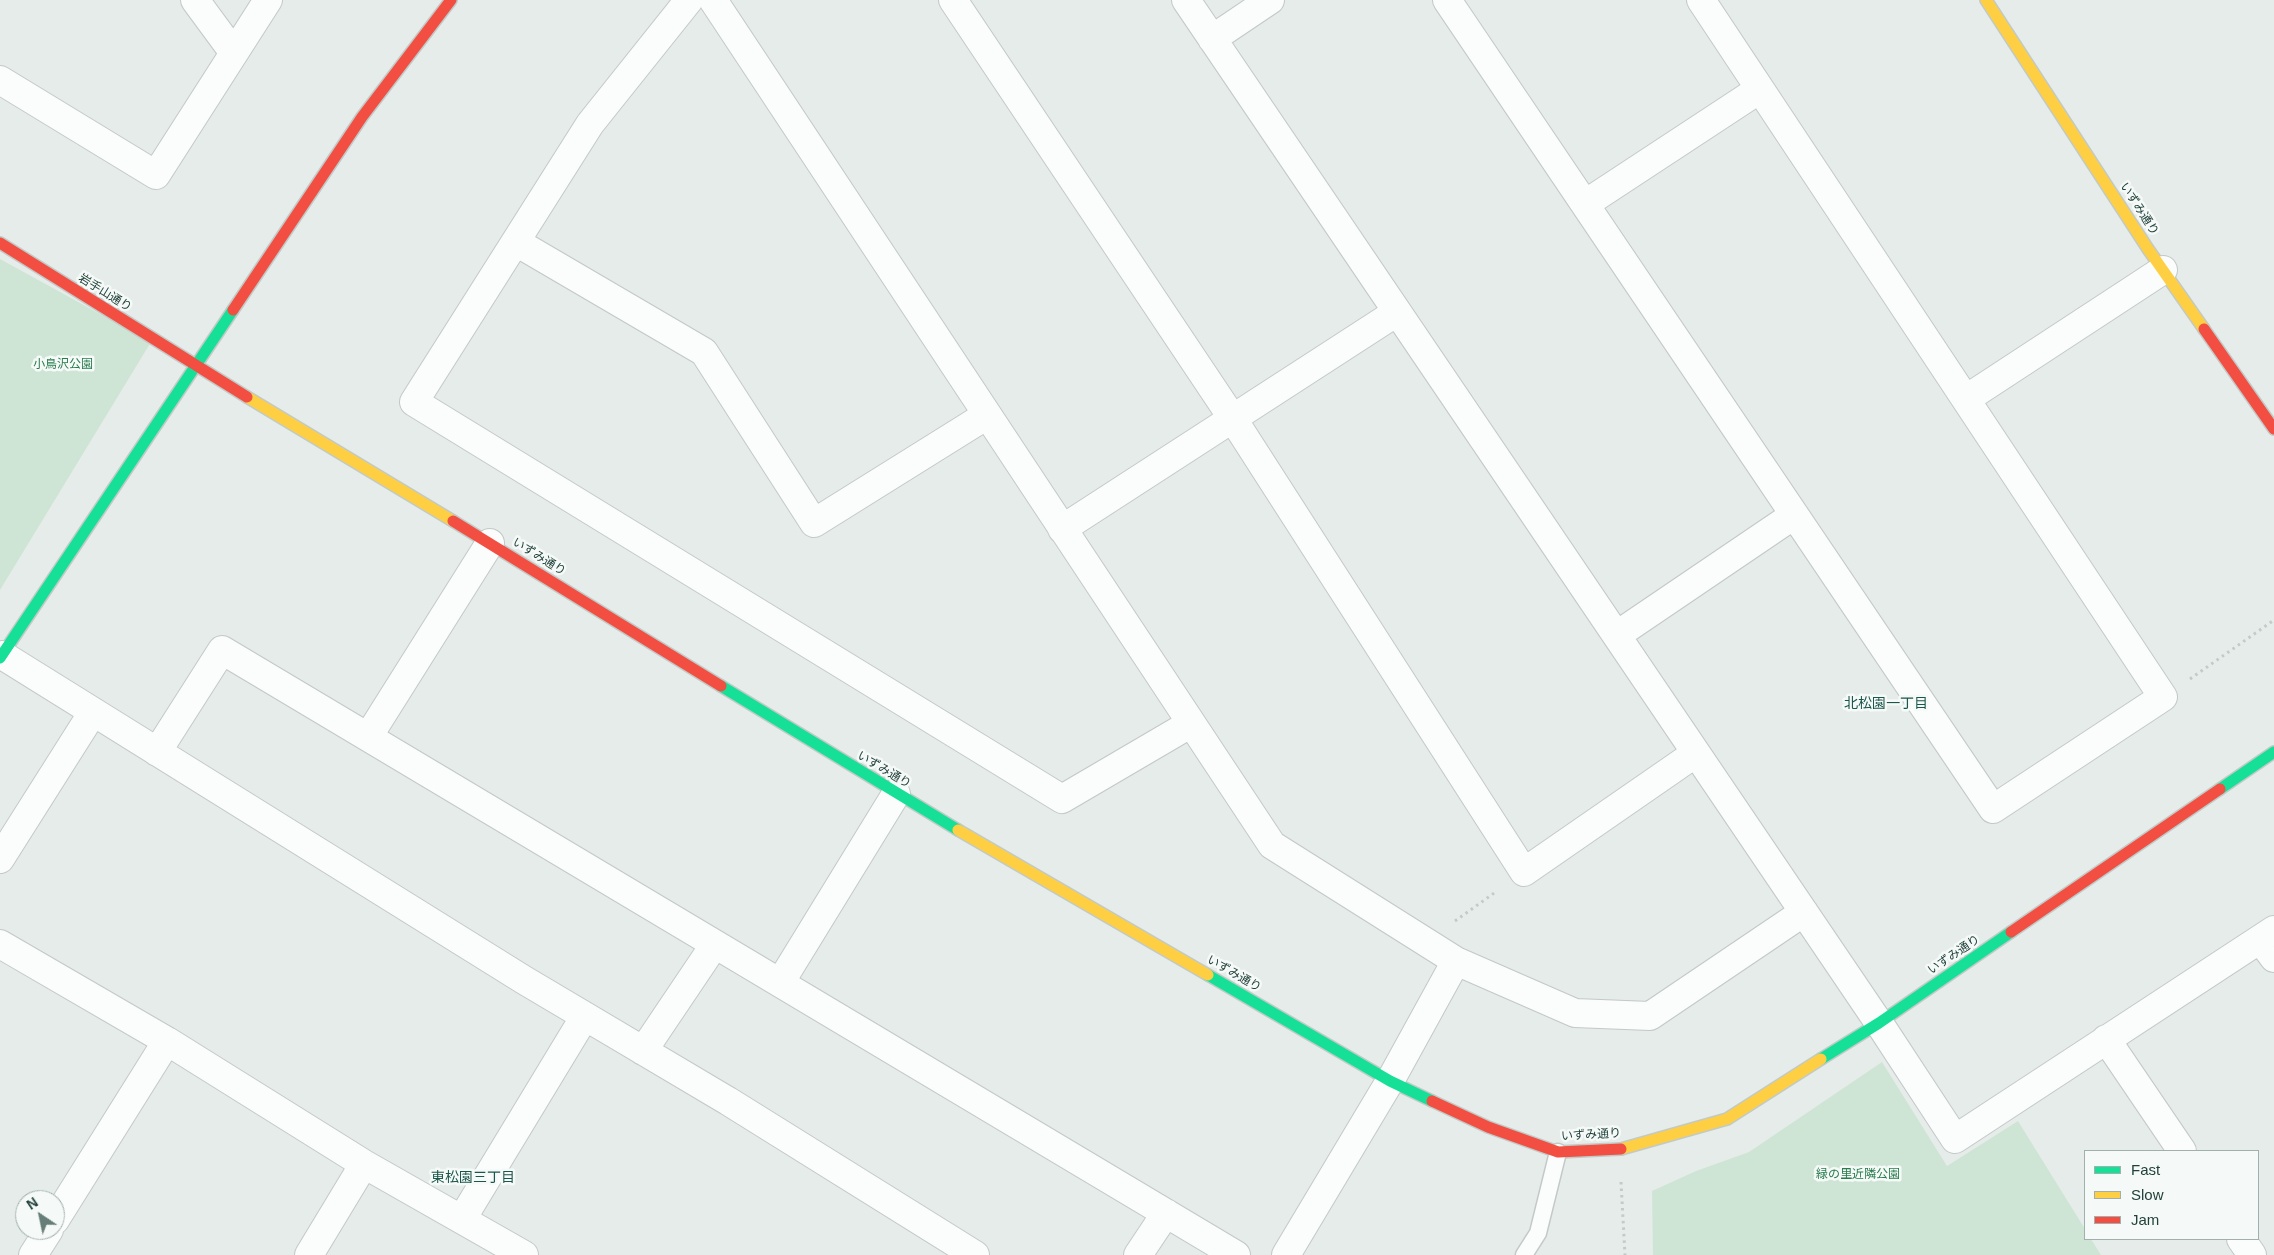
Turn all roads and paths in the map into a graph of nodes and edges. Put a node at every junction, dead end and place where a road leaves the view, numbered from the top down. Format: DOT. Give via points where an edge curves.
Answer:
graph roads {
  1 [pos="195,0"];
  2 [pos="268,0"];
  3 [pos="451,0"];
  4 [pos="689,0"];
  5 [pos="713,0"];
  6 [pos="953,0"];
  7 [pos="1186,0"];
  8 [pos="1270,0"];
  9 [pos="1447,0"];
  10 [pos="1701,0"];
  11 [pos="1986,0"];
  12 [pos="1212,39"];
  13 [pos="234,53"];
  14 [pos="0,80"];
  15 [pos="1760,88"];
  16 [pos="1585,204"];
  17 [pos="516,242"];
  18 [pos="0,243"];
  19 [pos="2163,270"];
  20 [pos="1397,312"];
  21 [pos="195,366"];
  22 [pos="1966,399"];
  23 [pos="987,415"];
  24 [pos="1233,419"];
  25 [pos="2274,429"];
  26 [pos="1794,515"];
  27 [pos="1062,529"];
  28 [pos="490,543"];
  29 [pos="2274,620"];
  30 [pos="1617,635"];
  31 [pos="1,657"];
  32 [pos="2163,697"];
  33 [pos="93,712"];
  34 [pos="1190,724"];
  35 [pos="368,737"];
  36 [pos="157,752"];
  37 [pos="2274,752"];
  38 [pos="1696,753"];
  39 [pos="896,794"];
  40 [pos="0,859"];
  41 [pos="1524,872"];
  42 [pos="1804,912"];
  43 [pos="1425,941"];
  44 [pos="2269,942"];
  45 [pos="0,944"];
  46 [pos="714,944"];
  47 [pos="1456,961"];
  48 [pos="780,983"];
  49 [pos="585,1016"];
  50 [pos="1879,1023"];
  51 [pos="2106,1039"];
  52 [pos="167,1041"];
  53 [pos="643,1051"];
  54 [pos="1390,1081"];
  55 [pos="1620,1149"];
  56 [pos="2181,1150"];
  57 [pos="1558,1152"];
  58 [pos="364,1164"];
  59 [pos="65,1204"];
  60 [pos="1166,1213"];
  61 [pos="462,1220"];
  62 [pos="43,1240"];
  63 [pos="2242,1240"];
  64 [pos="34,1255"];
  65 [pos="309,1255"];
  66 [pos="524,1255"];
  67 [pos="975,1255"];
  68 [pos="1138,1255"];
  69 [pos="1236,1255"];
  70 [pos="1286,1255"];
  71 [pos="1524,1255"];
  72 [pos="1625,1255"];
  73 [pos="2252,1255"];
  1 -- 13 [label="street"];
  2 -- 13 [label="street"];
  3 -- 21 [label="street" via="362,117"];
  4 -- 17 [label="street" via="590,124"];
  5 -- 23 [label="street"];
  6 -- 24 [label="street"];
  7 -- 12 [label="street"];
  8 -- 12 [label="street"];
  9 -- 16 [label="street"];
  10 -- 15 [label="street"];
  11 -- 19 [label="street, いずみ通り"];
  12 -- 20 [label="street"];
  13 -- 14 [label="street" via="156,175"];
  15 -- 16 [label="street"];
  15 -- 22 [label="street"];
  16 -- 26 [label="street"];
  17 -- 23 [label="street" via="704,352 814,524"];
  17 -- 34 [label="street" via="414,402 1062,799"];
  18 -- 21 [label="street, 岩手山通り"];
  19 -- 22 [label="street"];
  19 -- 25 [label="street, いずみ通り"];
  20 -- 24 [label="street"];
  20 -- 30 [label="street"];
  21 -- 28 [label="street, いずみ通り"];
  21 -- 31 [label="street"];
  22 -- 32 [label="street"];
  23 -- 27 [label="street"];
  24 -- 27 [label="street"];
  24 -- 41 [label="street"];
  26 -- 30 [label="street"];
  26 -- 32 [label="street" via="1993,809"];
  27 -- 34 [label="street"];
  28 -- 35 [label="street"];
  28 -- 39 [label="street, いずみ通り"];
  29 -- 32 [label="path"];
  30 -- 38 [label="street"];
  31 -- 33 [label="street"];
  33 -- 36 [label="street"];
  33 -- 40 [label="street"];
  34 -- 43 [label="street" via="1272,845"];
  35 -- 36 [label="street" via="222,650"];
  35 -- 46 [label="street"];
  36 -- 49 [label="street"];
  37 -- 50 [label="street, いずみ通り"];
  38 -- 41 [label="street"];
  38 -- 42 [label="street"];
  39 -- 48 [label="street"];
  39 -- 54 [label="street, いずみ通り"];
  41 -- 43 [label="path"];
  42 -- 47 [label="street" via="1650,1016 1575,1013"];
  42 -- 50 [label="street"];
  43 -- 47 [label="street"];
  44 -- 51 [label="street"];
  45 -- 52 [label="street"];
  46 -- 48 [label="street"];
  46 -- 53 [label="street"];
  47 -- 54 [label="street"];
  48 -- 60 [label="street"];
  49 -- 53 [label="street"];
  49 -- 61 [label="street"];
  50 -- 51 [label="street" via="1955,1139"];
  50 -- 55 [label="street, いずみ通り" via="1727,1119"];
  51 -- 56 [label="street"];
  52 -- 58 [label="street"];
  52 -- 59 [label="street"];
  53 -- 67 [label="street"];
  54 -- 57 [label="street, いずみ通り" via="1488,1127"];
  54 -- 70 [label="street"];
  55 -- 57 [label="street, いずみ通り"];
  55 -- 72 [label="path"];
  57 -- 71 [label="lane" via="1538,1233"];
  58 -- 61 [label="street"];
  58 -- 65 [label="street"];
  60 -- 68 [label="street"];
  60 -- 69 [label="street"];
  61 -- 66 [label="street"];
  62 -- 64 [label="street"];
  63 -- 73 [label="street"];
}
